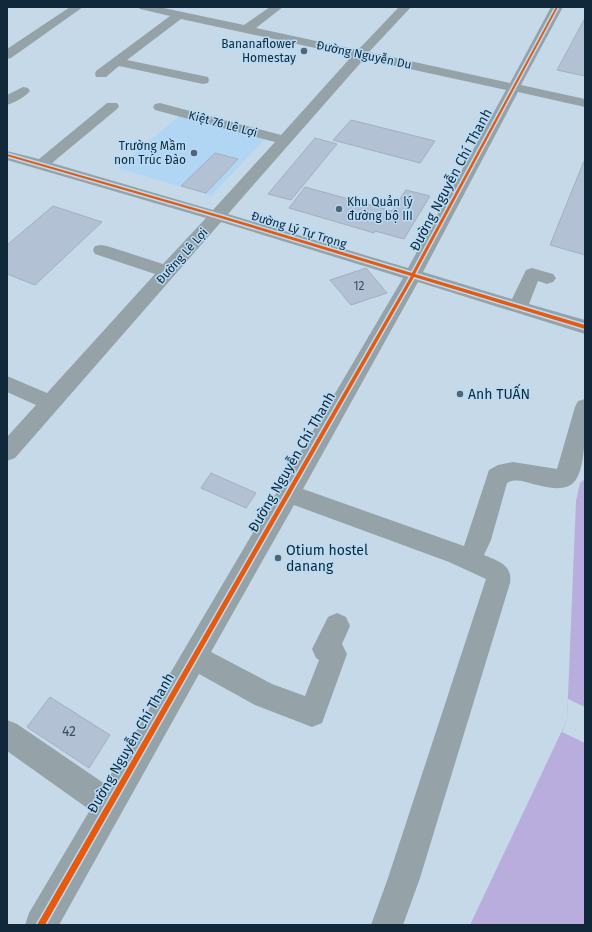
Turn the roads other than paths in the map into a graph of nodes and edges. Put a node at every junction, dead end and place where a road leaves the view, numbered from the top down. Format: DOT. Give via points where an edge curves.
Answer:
graph roads {
  1 [pos="77,7"];
  2 [pos="144,7"];
  3 [pos="277,7"];
  4 [pos="405,7"];
  5 [pos="557,7"];
  6 [pos="179,15"];
  7 [pos="247,30"];
  8 [pos="361,54"];
  9 [pos="7,55"];
  10 [pos="116,62"];
  11 [pos="101,74"];
  12 [pos="203,80"];
  13 [pos="514,87"];
  14 [pos="23,91"];
  15 [pos="7,101"];
  16 [pos="585,103"];
  17 [pos="112,106"];
  18 [pos="160,107"];
  19 [pos="285,140"];
  20 [pos="7,155"];
  21 [pos="41,165"];
  22 [pos="218,216"];
  23 [pos="101,250"];
  24 [pos="168,272"];
  25 [pos="413,275"];
  26 [pos="547,278"];
  27 [pos="518,307"];
  28 [pos="585,327"];
  29 [pos="7,384"];
  30 [pos="51,402"];
  31 [pos="585,407"];
  32 [pos="7,452"];
  33 [pos="288,493"];
  34 [pos="470,560"];
  35 [pos="337,626"];
  36 [pos="194,657"];
  37 [pos="7,734"];
  38 [pos="109,805"];
  39 [pos="41,925"];
  40 [pos="387,925"];
  1 -- 9 [label="street"];
  2 -- 6 [label="street, Đường Nguyễn Du"];
  3 -- 7 [label="street"];
  4 -- 8 [label="street, Đường Lê Lợi"];
  5 -- 13 [label="street, Đường Nguyễn Chí Thanh"];
  6 -- 7 [label="street, Đường Nguyễn Du"];
  6 -- 10 [label="street"];
  7 -- 8 [label="street, Đường Nguyễn Du"];
  8 -- 13 [label="street, Đường Nguyễn Du"];
  8 -- 19 [label="street, Đường Lê Lợi"];
  10 -- 11 [label="street"];
  10 -- 12 [label="street"];
  13 -- 16 [label="street, Đường Nguyễn Du"];
  13 -- 25 [label="street, Đường Nguyễn Chí Thanh"];
  14 -- 15 [label="street"];
  17 -- 21 [label="street"];
  18 -- 19 [label="street, Kiệt 76 Lê Lợi"];
  19 -- 22 [label="street, Đường Lê Lợi"];
  20 -- 21 [label="street, Đường Lý Tự Trọng"];
  21 -- 22 [label="street, Đường Lý Tự Trọng"];
  22 -- 24 [label="street, Đường Lê Lợi"];
  22 -- 25 [label="street, Đường Lý Tự Trọng"];
  23 -- 24 [label="street"];
  24 -- 30 [label="street, Đường Lê Lợi"];
  25 -- 27 [label="street, Đường Lý Tự Trọng"];
  25 -- 33 [label="street, Đường Nguyễn Chí Thanh"];
  26 -- 27 [label="street" via="532,274"];
  27 -- 28 [label="street, Đường Lý Tự Trọng"];
  29 -- 30 [label="street"];
  30 -- 32 [label="street, Đường Lê Lợi"];
  31 -- 34 [label="street" via="567,475 562,480 520,471 506,472 497,477 479,540"];
  33 -- 34 [label="street"];
  33 -- 36 [label="street, Đường Nguyễn Chí Thanh"];
  34 -- 40 [label="street" via="495,571 499,579"];
  35 -- 36 [label="street" via="325,649 334,654 312,713 265,696"];
  36 -- 38 [label="street, Đường Nguyễn Chí Thanh"];
  37 -- 38 [label="street"];
  38 -- 39 [label="street, Đường Nguyễn Chí Thanh"];
}
